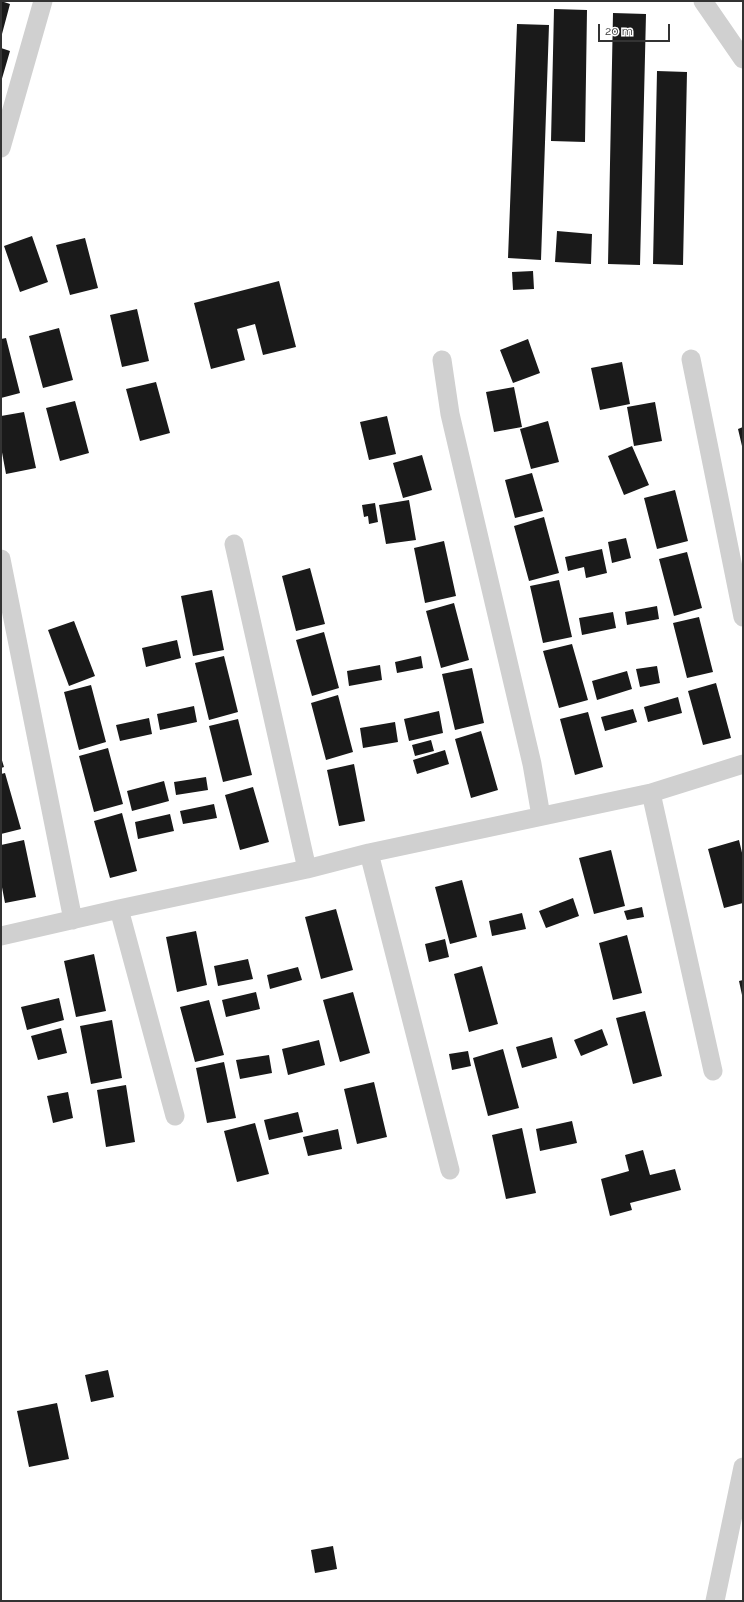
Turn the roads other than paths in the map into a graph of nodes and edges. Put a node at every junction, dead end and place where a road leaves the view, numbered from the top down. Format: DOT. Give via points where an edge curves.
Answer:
graph roads {
  1 [pos="43,1"];
  2 [pos="703,1"];
  3 [pos="743,59"];
  4 [pos="1,148"];
  5 [pos="691,359"];
  6 [pos="442,360"];
  7 [pos="234,544"];
  8 [pos="1,559"];
  9 [pos="743,617"];
  10 [pos="743,764"];
  11 [pos="651,793"];
  12 [pos="541,816"];
  13 [pos="369,853"];
  14 [pos="307,869"];
  15 [pos="119,909"];
  16 [pos="74,920"];
  17 [pos="1,936"];
  18 [pos="713,1071"];
  19 [pos="175,1116"];
  20 [pos="450,1170"];
  21 [pos="743,1468"];
  22 [pos="715,1601"];
  1 -- 4 [label="street"];
  2 -- 3 [label="street"];
  5 -- 9 [label="street"];
  6 -- 12 [label="street" via="450,414 532,764"];
  7 -- 14 [label="street"];
  8 -- 16 [label="street"];
  10 -- 11 [label="street"];
  11 -- 12 [label="street"];
  11 -- 18 [label="street"];
  12 -- 13 [label="street"];
  13 -- 14 [label="street"];
  13 -- 20 [label="street"];
  14 -- 15 [label="street"];
  15 -- 16 [label="street"];
  15 -- 19 [label="street"];
  16 -- 17 [label="street"];
  21 -- 22 [label="street"];
}
